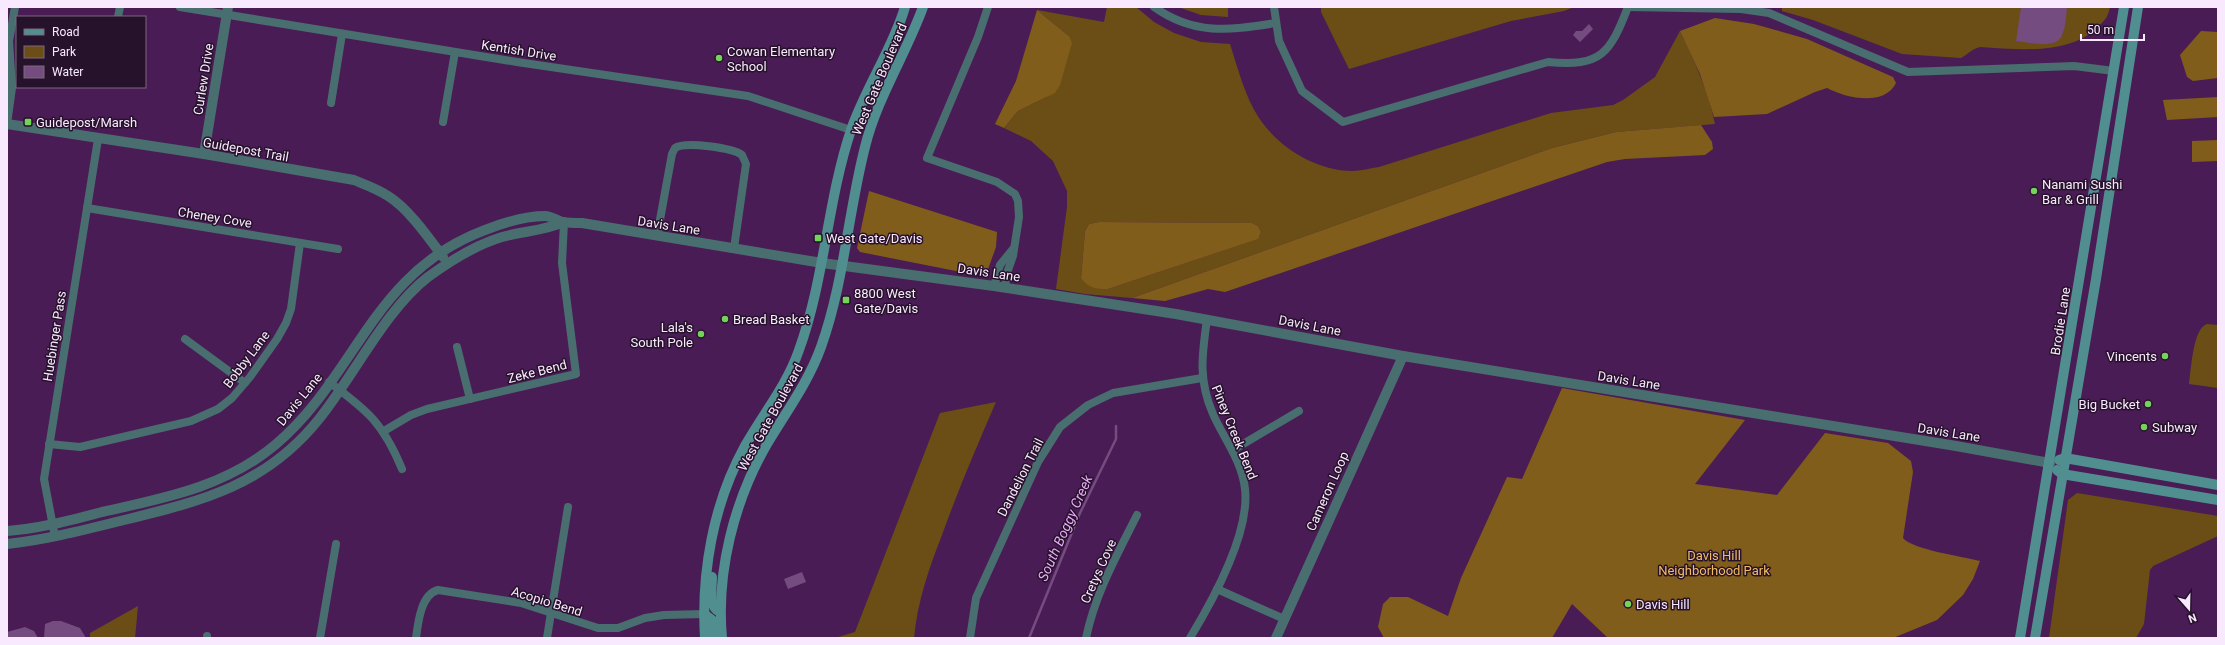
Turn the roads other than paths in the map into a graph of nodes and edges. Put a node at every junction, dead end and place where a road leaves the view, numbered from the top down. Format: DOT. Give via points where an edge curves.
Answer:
graph roads {
  1 [pos="15,7"];
  2 [pos="180,7"];
  3 [pos="905,7"];
  4 [pos="923,7"];
  5 [pos="988,7"];
  6 [pos="1154,7"];
  7 [pos="1274,7"];
  8 [pos="1628,7"];
  9 [pos="2124,7"];
  10 [pos="2138,7"];
  11 [pos="227,11"];
  12 [pos="1276,23"];
  13 [pos="342,34"];
  14 [pos="455,52"];
  15 [pos="904,52"];
  16 [pos="881,60"];
  17 [pos="2114,71"];
  18 [pos="331,103"];
  19 [pos="443,122"];
  20 [pos="7,124"];
  21 [pos="851,130"];
  22 [pos="98,139"];
  23 [pos="204,154"];
  24 [pos="2097,168"];
  25 [pos="2112,171"];
  26 [pos="87,208"];
  27 [pos="564,222"];
  28 [pos="658,236"];
  29 [pos="300,243"];
  30 [pos="734,248"];
  31 [pos="338,249"];
  32 [pos="1013,249"];
  33 [pos="439,252"];
  34 [pos="447,263"];
  35 [pos="822,263"];
  36 [pos="842,266"];
  37 [pos="994,286"];
  38 [pos="1006,288"];
  39 [pos="1207,319"];
  40 [pos="185,339"];
  41 [pos="457,347"];
  42 [pos="1403,356"];
  43 [pos="1202,378"];
  44 [pos="329,382"];
  45 [pos="245,383"];
  46 [pos="340,391"];
  47 [pos="470,399"];
  48 [pos="1299,411"];
  49 [pos="384,431"];
  50 [pos="49,444"];
  51 [pos="1233,450"];
  52 [pos="2065,458"];
  53 [pos="2050,463"];
  54 [pos="402,469"];
  55 [pos="2062,474"];
  56 [pos="2218,485"];
  57 [pos="2170,492"];
  58 [pos="2218,494"];
  59 [pos="2218,500"];
  60 [pos="568,507"];
  61 [pos="1136,515"];
  62 [pos="52,524"];
  63 [pos="7,531"];
  64 [pos="55,537"];
  65 [pos="7,544"];
  66 [pos="336,544"];
  67 [pos="710,549"];
  68 [pos="1216,589"];
  69 [pos="720,612"];
  70 [pos="551,614"];
  71 [pos="704,614"];
  72 [pos="1284,619"];
  73 [pos="320,638"];
  74 [pos="416,638"];
  75 [pos="547,638"];
  76 [pos="705,638"];
  77 [pos="714,638"];
  78 [pos="722,638"];
  79 [pos="970,638"];
  80 [pos="1086,638"];
  81 [pos="1190,638"];
  82 [pos="1276,638"];
  83 [pos="2020,638"];
  84 [pos="2035,638"];
  1 -- 20 [label="street" via="9,41 12,88"];
  2 -- 11 [label="street, Kentish Drive"];
  3 -- 16 [label="main road, West Gate Boulevard"];
  4 -- 15 [label="main road, West Gate Boulevard"];
  5 -- 32 [label="street" via="927,158 980,175 1011,191 1018,201 1019,208"];
  6 -- 12 [label="street" via="1173,19 1206,29 1219,30"];
  7 -- 12 [label="street"];
  8 -- 12 [label="street" via="1613,43 1598,57 1566,63 1548,62 1343,122 1302,91 1278,41"];
  8 -- 17 [label="street" via="1741,9 1769,13 1908,72 2074,66"];
  9 -- 17 [label="main road, Brodie Lane"];
  10 -- 25 [label="main road, Brodie Lane"];
  11 -- 13 [label="street, Kentish Drive"];
  11 -- 23 [label="street, Curlew Drive"];
  13 -- 14 [label="street, Kentish Drive"];
  13 -- 18 [label="street"];
  14 -- 19 [label="street"];
  14 -- 21 [label="street, Kentish Drive" via="748,96"];
  15 -- 16 [label="main road" via="892,59"];
  15 -- 36 [label="main road, West Gate Boulevard" via="865,145"];
  16 -- 21 [label="main road, West Gate Boulevard"];
  17 -- 24 [label="main road, Brodie Lane"];
  20 -- 22 [label="street, Guidepost Trail"];
  21 -- 35 [label="main road, West Gate Boulevard" via="839,172"];
  22 -- 23 [label="street, Guidepost Trail"];
  22 -- 26 [label="street, Huebinger Pass"];
  23 -- 33 [label="street, Guidepost Trail" via="354,180 373,187 390,196 405,210"];
  24 -- 25 [label="main road"];
  24 -- 53 [label="main road, Brodie Lane"];
  25 -- 52 [label="main road, Brodie Lane"];
  26 -- 29 [label="street, Cheney Cove"];
  26 -- 50 [label="street, Huebinger Pass"];
  27 -- 28 [label="street, Davis Lane"];
  27 -- 33 [label="street, Davis Lane" via="546,216 497,225"];
  27 -- 34 [label="street, Davis Lane" via="548,229 501,238"];
  27 -- 47 [label="street, Zeke Bend" via="562,263 576,374"];
  28 -- 30 [label="street, Davis Lane"];
  28 -- 30 [label="street" via="675,148 687,144 735,151 742,155 746,164"];
  29 -- 31 [label="street, Cheney Cove"];
  29 -- 45 [label="street, Bobby Lane" via="291,309 286,323"];
  30 -- 35 [label="street, Davis Lane"];
  32 -- 37 [label="street" via="1000,265"];
  32 -- 38 [label="street"];
  33 -- 34 [label="street, Guidepost Trail"];
  33 -- 44 [label="street, Davis Lane" via="418,268 386,302"];
  34 -- 46 [label="street, Davis Lane" via="408,296 392,315"];
  35 -- 36 [label="street, Davis Lane"];
  35 -- 67 [label="main road, West Gate Boulevard" via="813,309 799,351 788,377 745,446 727,486"];
  36 -- 37 [label="street, Davis Lane"];
  36 -- 69 [label="main road, West Gate Boulevard" via="832,311 818,354 804,387 754,470 738,512 729,541"];
  37 -- 38 [label="street, Davis Lane"];
  38 -- 39 [label="street, Davis Lane"];
  39 -- 42 [label="street, Davis Lane"];
  39 -- 43 [label="street, Piney Creek Bend"];
  40 -- 45 [label="street"];
  41 -- 47 [label="street"];
  42 -- 53 [label="street, Davis Lane"];
  42 -- 72 [label="street, Cameron Loop"];
  43 -- 51 [label="street, Piney Creek Bend" via="1213,416"];
  43 -- 79 [label="street, Dandelion Trail" via="1113,393 1088,405 1060,427 1038,462 976,598"];
  44 -- 46 [label="street"];
  44 -- 62 [label="street, Davis Lane" via="291,431 229,476 180,494"];
  45 -- 50 [label="street, Bobby Lane" via="218,409 191,421 80,447"];
  46 -- 49 [label="street" via="364,409"];
  46 -- 64 [label="street, Davis Lane" via="301,439 276,461 234,488 184,506"];
  47 -- 49 [label="street, Zeke Bend" via="411,415"];
  48 -- 51 [label="street"];
  49 -- 54 [label="street"];
  50 -- 62 [label="street, Huebinger Pass" via="44,479"];
  51 -- 68 [label="street, Piney Creek Bend" via="1245,489 1243,527"];
  52 -- 53 [label="main road, Davis Lane"];
  52 -- 55 [label="main road, Brodie Lane"];
  52 -- 56 [label="main road, Davis Lane"];
  53 -- 55 [label="main road"];
  53 -- 83 [label="main road, Brodie Lane"];
  55 -- 57 [label="main road"];
  55 -- 84 [label="main road, Brodie Lane"];
  57 -- 58 [label="main road" via="2199,491"];
  57 -- 59 [label="main road"];
  60 -- 70 [label="street"];
  61 -- 80 [label="street, Cretys Cove" via="1100,591"];
  62 -- 63 [label="street, Davis Lane"];
  62 -- 64 [label="street, Huebinger Pass"];
  64 -- 65 [label="street, Davis Lane"];
  66 -- 73 [label="street"];
  67 -- 69 [label="main road" via="713,566 713,602 716,610"];
  67 -- 71 [label="main road, West Gate Boulevard" via="705,580"];
  68 -- 72 [label="street"];
  68 -- 81 [label="street, Piney Creek Bend"];
  69 -- 78 [label="main road, West Gate Boulevard"];
  70 -- 71 [label="street, Acopio Bend" via="586,626 608,629 645,618"];
  70 -- 74 [label="street, Acopio Bend" via="521,603 438,590 433,591 426,599"];
  70 -- 75 [label="street"];
  71 -- 76 [label="main road, West Gate Boulevard"];
  71 -- 77 [label="main road" via="712,620"];
  72 -- 82 [label="street, Cameron Loop"];
}
